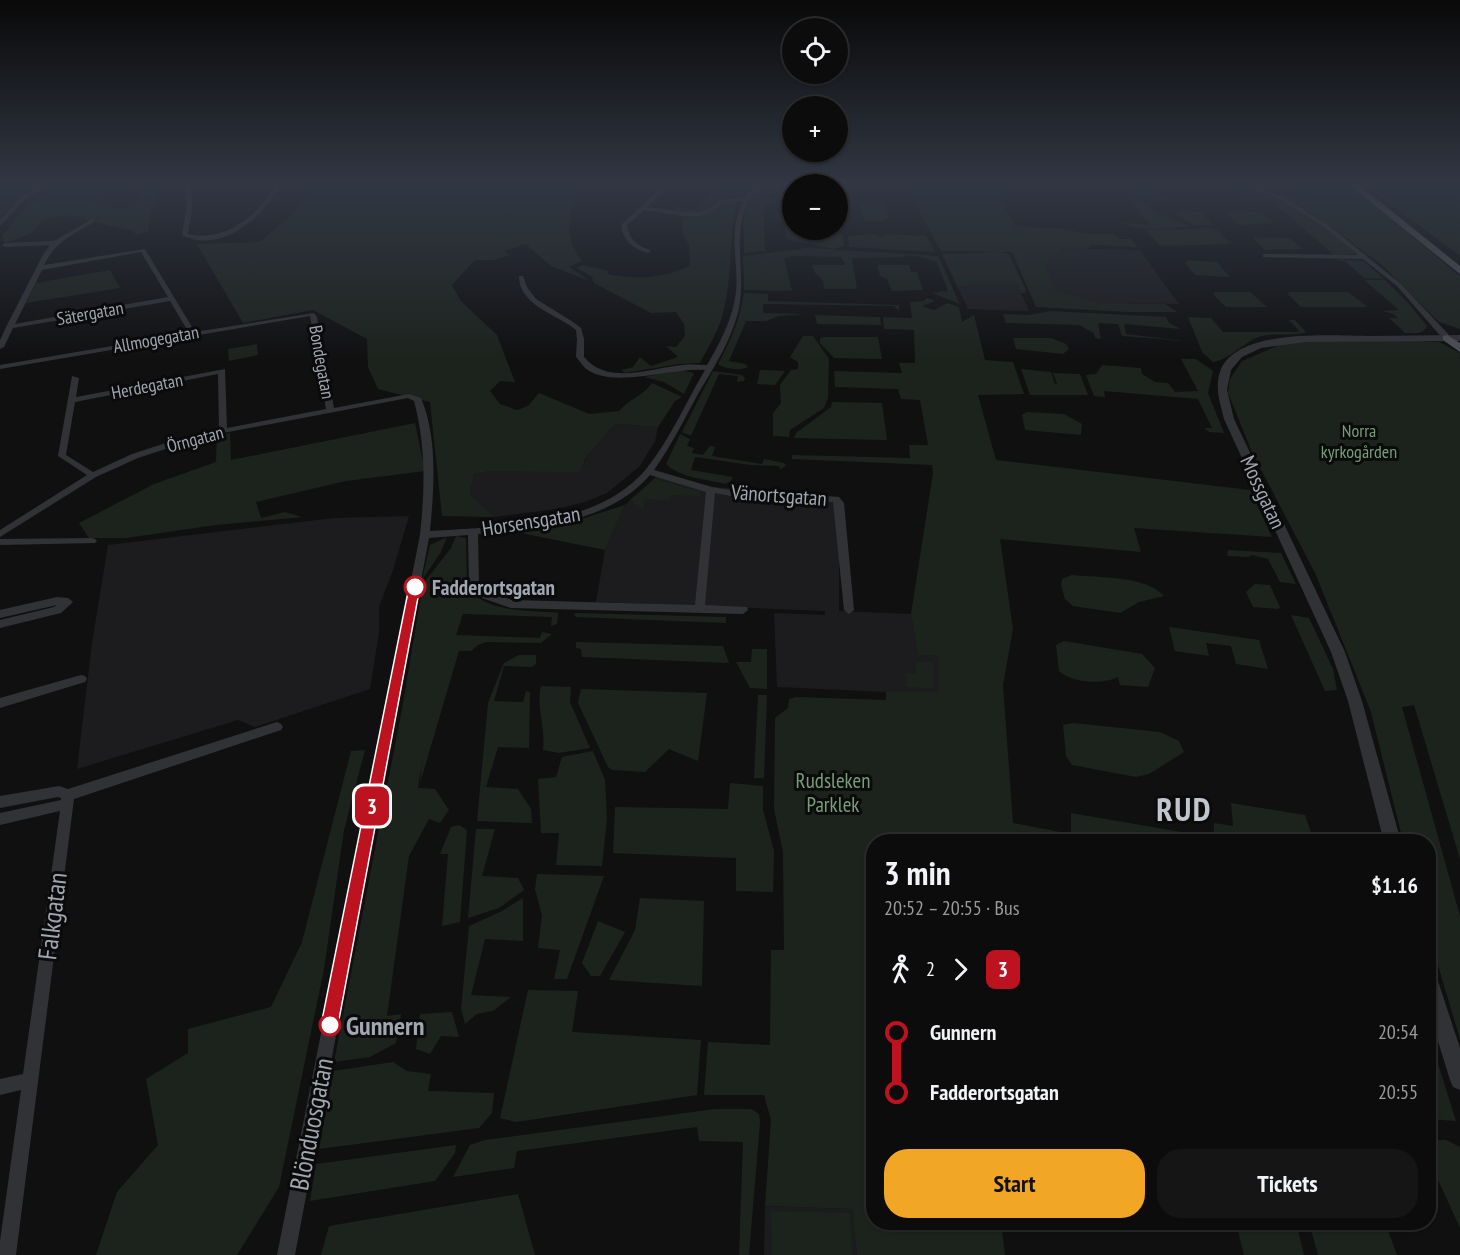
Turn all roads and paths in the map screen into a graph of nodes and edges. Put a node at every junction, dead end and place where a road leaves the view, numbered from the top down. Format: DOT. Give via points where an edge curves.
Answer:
graph roads {
  1 [pos="55,243"];
  2 [pos="632,243"];
  3 [pos="739,243"];
  4 [pos="1347,243"];
  5 [pos="1425,243"];
  6 [pos="1432,243"];
  7 [pos="6,245"];
  8 [pos="648,251"];
  9 [pos="1265,256"];
  10 [pos="1366,257"];
  11 [pos="1460,265"];
  12 [pos="40,268"];
  13 [pos="1460,271"];
  14 [pos="521,277"];
  15 [pos="170,299"];
  16 [pos="312,314"];
  17 [pos="9,327"];
  18 [pos="192,332"];
  19 [pos="1454,338"];
  20 [pos="0,347"];
  21 [pos="1460,349"];
  22 [pos="0,367"];
  23 [pos="710,368"];
  24 [pos="75,378"];
  25 [pos="409,396"];
  26 [pos="72,400"];
  27 [pos="330,410"];
  28 [pos="224,431"];
  29 [pos="648,471"];
  30 [pos="93,475"];
  31 [pos="711,489"];
  32 [pos="473,530"];
  33 [pos="0,534"];
  34 [pos="425,535"];
  35 [pos="92,541"];
  36 [pos="0,542"];
  37 [pos="700,609"];
  38 [pos="743,610"];
  39 [pos="849,610"];
  40 [pos="0,614"];
  41 [pos="0,624"];
  42 [pos="81,679"];
  43 [pos="0,703"];
  44 [pos="277,727"];
  45 [pos="67,800"];
  46 [pos="0,802"];
  47 [pos="0,819"];
  48 [pos="1391,834"];
  49 [pos="1436,1004"];
  50 [pos="31,1080"];
  51 [pos="1460,1080"];
  52 [pos="0,1087"];
  53 [pos="7,1255"];
  54 [pos="286,1255"];
  1 -- 7 [label="street"];
  1 -- 12 [label="street"];
  2 -- 8 [label="street"];
  3 -- 23 [label="street, Horsensgatan" via="739,292 732,322"];
  4 -- 10 [label="street"];
  5 -- 13 [label="main road"];
  6 -- 11 [label="main road"];
  9 -- 10 [label="street"];
  10 -- 19 [label="street"];
  12 -- 15 [label="street" via="143,250"];
  12 -- 17 [label="street"];
  14 -- 23 [label="street" via="526,294 534,303 556,312 577,328 580,357 588,366 617,375 683,366"];
  15 -- 17 [label="street, Sätergatan"];
  15 -- 18 [label="street"];
  16 -- 18 [label="street, Allmogegatan"];
  16 -- 27 [label="street, Bondegatan"];
  17 -- 20 [label="street"];
  18 -- 22 [label="street, Allmogegatan"];
  19 -- 21 [label="main road"];
  19 -- 48 [label="street, Mossgatan" via="1270,342 1231,363 1221,388 1229,419 1338,652"];
  23 -- 29 [label="street, Horsensgatan"];
  24 -- 26 [label="street"];
  25 -- 27 [label="street, Örngatan"];
  25 -- 34 [label="street, Blönduosgatan" via="418,400 423,414 429,468"];
  26 -- 28 [label="street, Herdegatan" via="222,371"];
  26 -- 30 [label="street" via="62,456"];
  27 -- 28 [label="street, Örngatan"];
  28 -- 30 [label="street, Örngatan" via="135,456"];
  29 -- 31 [label="street, Vänortsgatan"];
  29 -- 32 [label="street, Horsensgatan" via="612,503 588,512 550,521"];
  30 -- 33 [label="street, Örngatan"];
  31 -- 37 [label="street"];
  31 -- 39 [label="street, Vänortsgatan" via="836,499"];
  32 -- 34 [label="street, Horsensgatan"];
  32 -- 37 [label="street" via="474,583 497,601"];
  34 -- 54 [label="street, Blönduosgatan"];
  35 -- 36 [label="street"];
  37 -- 38 [label="street"];
  40 -- 41 [label="street" via="68,602 57,610"];
  42 -- 43 [label="street"];
  44 -- 45 [label="street"];
  45 -- 46 [label="street" via="59,791"];
  45 -- 47 [label="street"];
  45 -- 50 [label="street, Falkgatan"];
  49 -- 51 [label="street"];
  50 -- 52 [label="street"];
  50 -- 53 [label="street, Falkgatan"];
}
